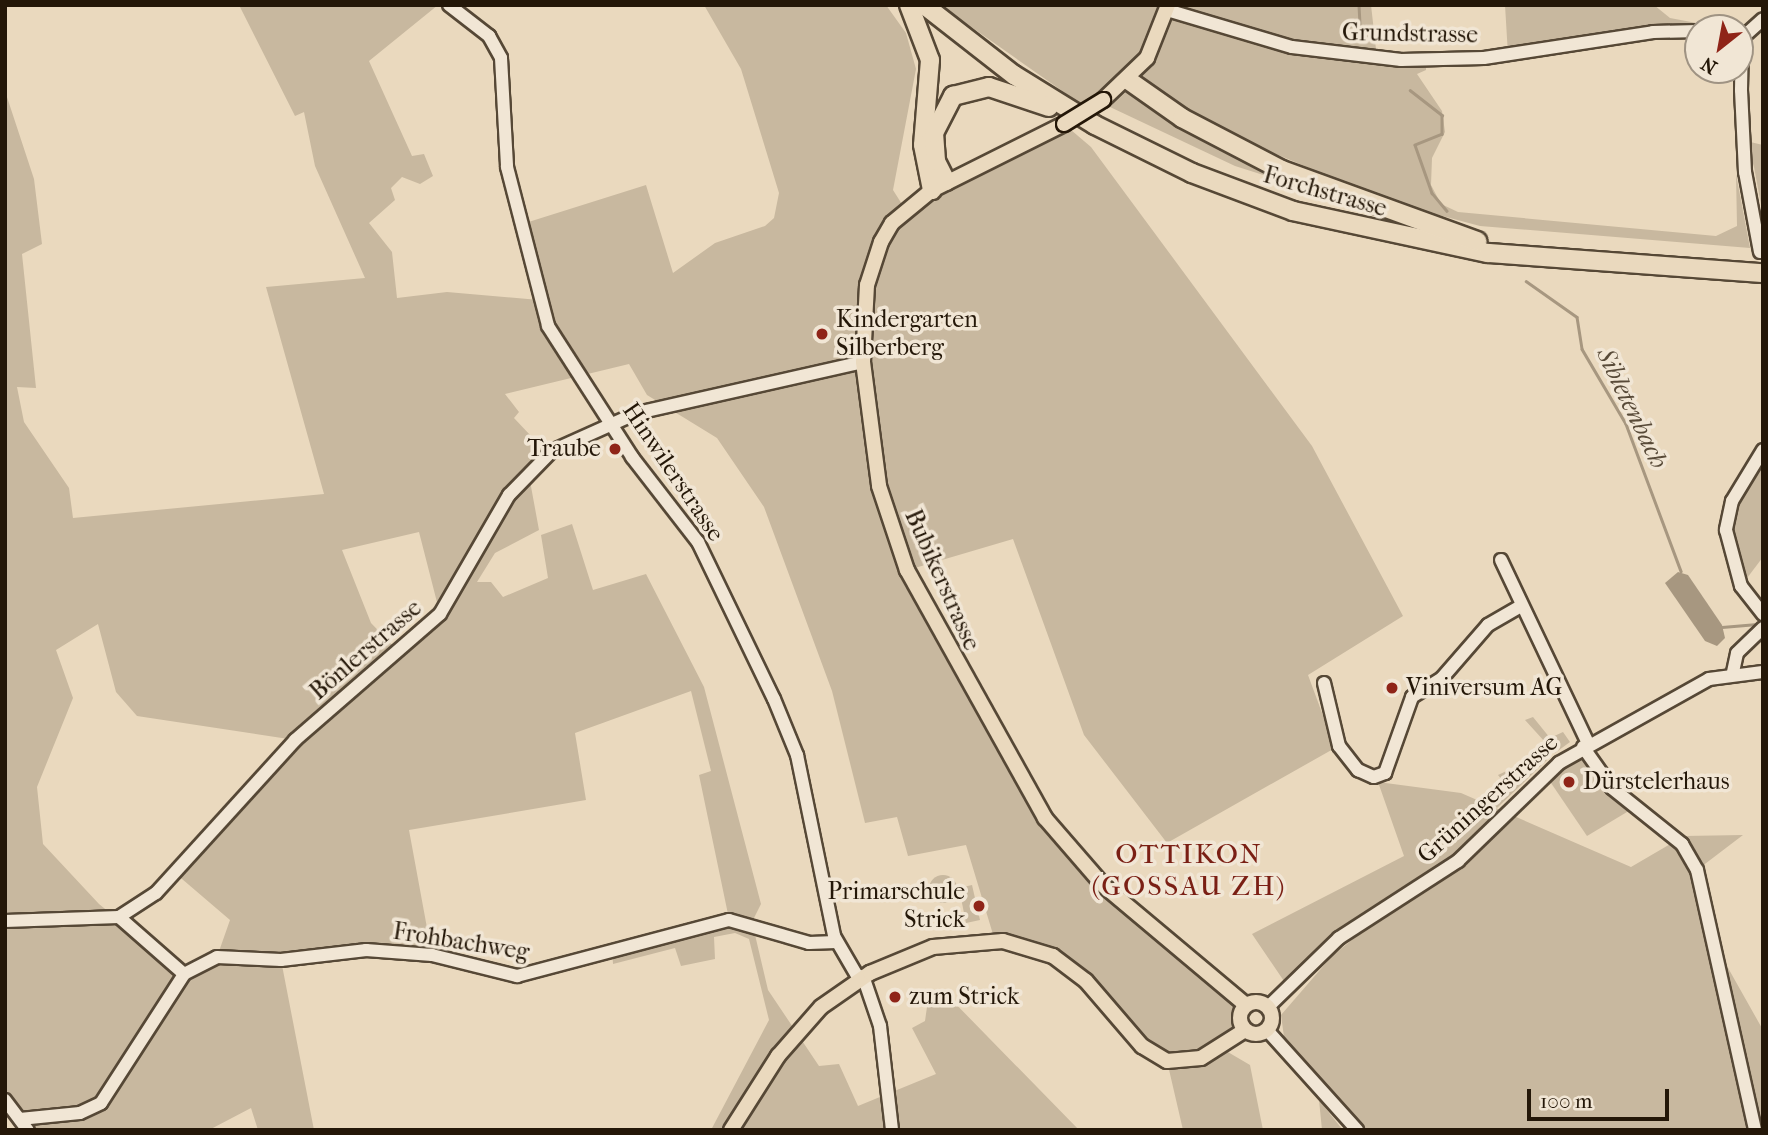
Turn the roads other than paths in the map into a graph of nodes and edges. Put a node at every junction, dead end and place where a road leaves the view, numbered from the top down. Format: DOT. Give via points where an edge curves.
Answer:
graph roads {
  1 [pos="449,5"];
  2 [pos="909,5"];
  3 [pos="924,5"];
  4 [pos="940,5"];
  5 [pos="1167,7"];
  6 [pos="1684,31"];
  7 [pos="1128,80"];
  8 [pos="1741,84"];
  9 [pos="1095,125"];
  10 [pos="939,186"];
  11 [pos="1477,241"];
  12 [pos="1761,258"];
  13 [pos="1763,273"];
  14 [pos="863,362"];
  15 [pos="612,420"];
  16 [pos="1763,450"];
  17 [pos="1502,560"];
  18 [pos="1522,606"];
  19 [pos="1763,614"];
  20 [pos="1763,628"];
  21 [pos="1733,672"];
  22 [pos="1763,672"];
  23 [pos="1324,683"];
  24 [pos="1585,745"];
  25 [pos="119,917"];
  26 [pos="5,921"];
  27 [pos="836,942"];
  28 [pos="184,974"];
  29 [pos="861,978"];
  30 [pos="1246,1005"];
  31 [pos="1268,1007"];
  32 [pos="1245,1030"];
  33 [pos="1267,1030"];
  34 [pos="5,1100"];
  35 [pos="24,1124"];
  36 [pos="731,1130"];
  37 [pos="892,1130"];
  38 [pos="1357,1130"];
  39 [pos="1755,1130"];
  1 -- 15 [label="street, Hinwilerstrasse" via="489,36 501,58 507,167 539,300 560,348"];
  2 -- 10 [label="highway" via="930,60 923,145"];
  3 -- 9 [label="highway, Forchstrasse" via="1014,75"];
  4 -- 11 [label="highway, Forchstrasse" via="1057,90 1193,162 1329,211"];
  5 -- 6 [label="street, Grundstrasse" via="1292,47 1401,60 1484,58"];
  5 -- 7 [label="main road, Bubikerstrasse" via="1153,48"];
  7 -- 10 [label="main road, Bubikerstrasse, bridge" via="1064,124"];
  7 -- 11 [label="highway" via="1182,118 1282,170"];
  8 -- 12 [label="street" via="1742,140"];
  9 -- 10 [label="highway" via="1006,90 964,90 946,103 936,121"];
  9 -- 13 [label="highway, Forchstrasse" via="1241,193 1385,235 1537,259"];
  10 -- 14 [label="main road, Bubikerstrasse" via="905,209 881,242 867,285"];
  11 -- 12 [label="highway, Forchstrasse"];
  14 -- 15 [label="street, Bönlerstrasse"];
  14 -- 30 [label="main road, Bubikerstrasse" via="868,430 889,523 947,649 1015,772 1104,886"];
  15 -- 25 [label="street, Bönlerstrasse" via="525,474 440,614 295,740 156,893"];
  15 -- 27 [label="street, Hinwilerstrasse" via="632,457 701,547 788,729"];
  16 -- 19 [label="street" via="1732,501 1726,530 1741,586"];
  17 -- 18 [label="street"];
  18 -- 23 [label="street" via="1488,625 1442,678 1412,697 1385,774 1374,777 1358,770 1339,746"];
  18 -- 24 [label="street"];
  20 -- 21 [label="street" via="1737,653"];
  21 -- 22 [label="street, Grüningerstrasse"];
  21 -- 24 [label="street, Grüningerstrasse"];
  24 -- 31 [label="street, Grüningerstrasse" via="1540,778 1458,861 1339,938"];
  24 -- 39 [label="street" via="1612,788 1675,837 1697,870"];
  25 -- 26 [label="street"];
  25 -- 28 [label="street"];
  27 -- 28 [label="street, Frohbachweg" via="802,941 733,919 536,975 366,950 281,960 217,957"];
  27 -- 29 [label="street, Hinwilerstrasse"];
  28 -- 35 [label="street, Frohbachweg" via="101,1103 80,1113"];
  29 -- 32 [label="main road" via="927,949 1003,941 1070,966 1142,1046 1162,1059 1201,1058"];
  29 -- 36 [label="main road" via="804,1024"];
  29 -- 37 [label="street, Hinwilerstrasse" via="880,1026"];
  30 -- 31 [label="main road"];
  30 -- 32 [label="main road" via="1240,1013"];
  31 -- 33 [label="main road"];
  32 -- 33 [label="main road"];
  33 -- 38 [label="street"];
  34 -- 35 [label="street"];
}
